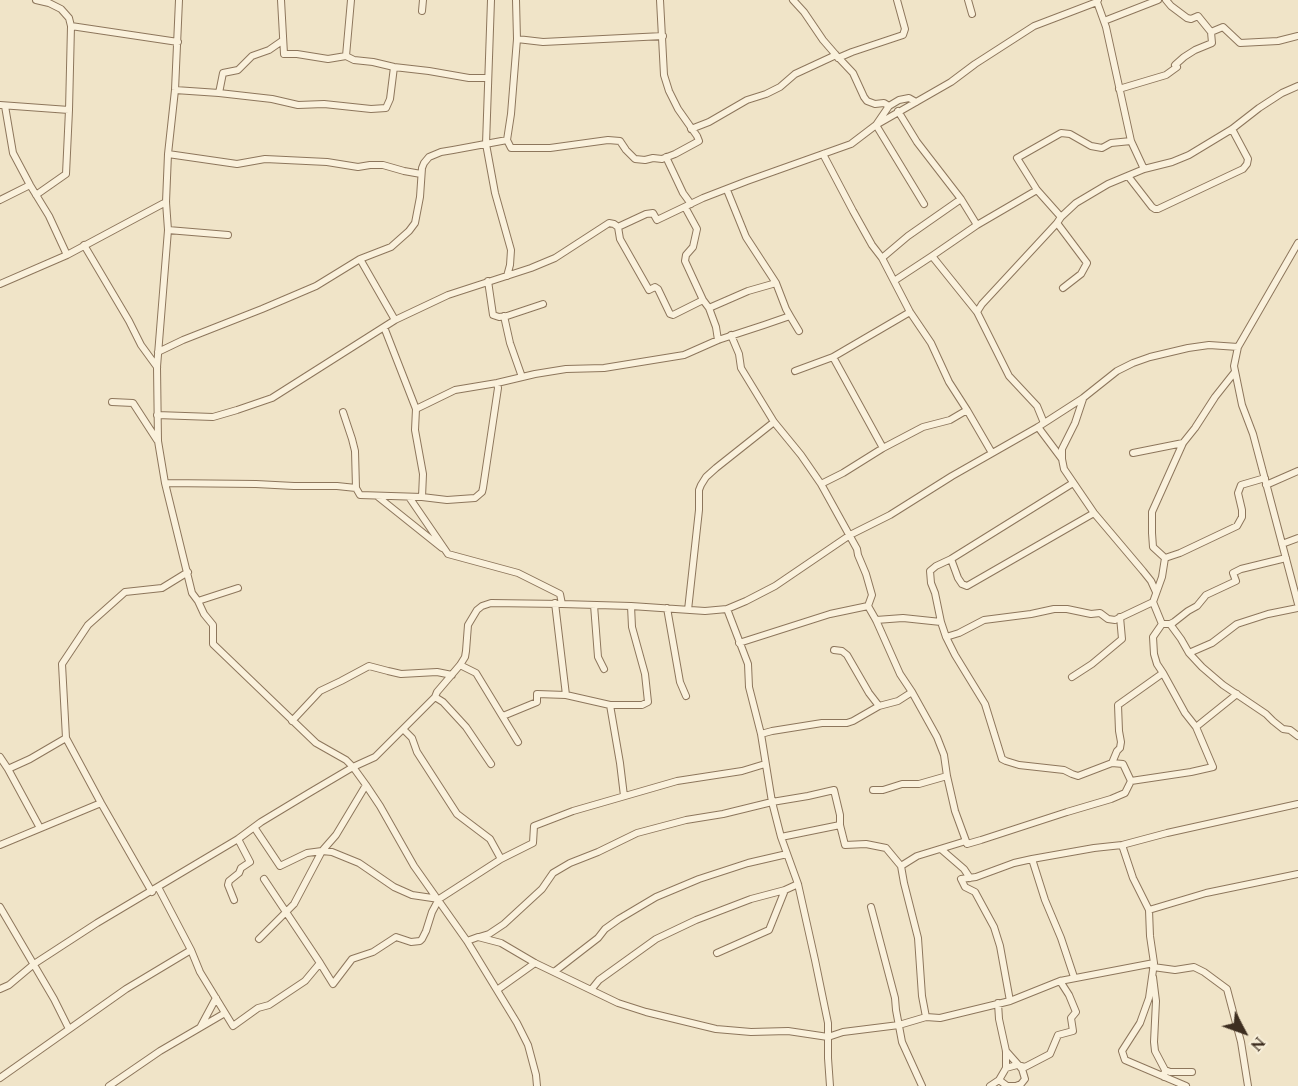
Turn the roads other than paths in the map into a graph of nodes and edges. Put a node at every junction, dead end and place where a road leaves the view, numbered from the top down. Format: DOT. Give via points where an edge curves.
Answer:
graph roads {
  1 [pos="36,0"];
  2 [pos="179,0"];
  3 [pos="281,0"];
  4 [pos="351,0"];
  5 [pos="423,0"];
  6 [pos="491,0"];
  7 [pos="516,0"];
  8 [pos="660,0"];
  9 [pos="793,0"];
  10 [pos="897,0"];
  11 [pos="968,0"];
  12 [pos="1158,0"];
  13 [pos="1166,0"];
  14 [pos="1097,1"];
  15 [pos="422,11"];
  16 [pos="972,14"];
  17 [pos="1104,21"];
  18 [pos="71,26"];
  19 [pos="1211,32"];
  20 [pos="663,36"];
  21 [pos="1298,36"];
  22 [pos="517,39"];
  23 [pos="282,41"];
  24 [pos="178,42"];
  25 [pos="346,56"];
  26 [pos="837,56"];
  27 [pos="394,66"];
  28 [pos="488,78"];
  29 [pos="1298,86"];
  30 [pos="1119,89"];
  31 [pos="175,90"];
  32 [pos="219,93"];
  33 [pos="916,102"];
  34 [pos="2,106"];
  35 [pos="889,106"];
  36 [pos="69,110"];
  37 [pos="898,111"];
  38 [pos="876,125"];
  39 [pos="691,129"];
  40 [pos="1232,129"];
  41 [pos="507,140"];
  42 [pos="1131,141"];
  43 [pos="486,144"];
  44 [pos="168,154"];
  45 [pos="823,154"];
  46 [pos="666,158"];
  47 [pos="1144,169"];
  48 [pos="421,174"];
  49 [pos="1128,176"];
  50 [pos="30,185"];
  51 [pos="727,190"];
  52 [pos="1037,190"];
  53 [pos="36,195"];
  54 [pos="961,199"];
  55 [pos="0,200"];
  56 [pos="166,202"];
  57 [pos="924,204"];
  58 [pos="688,205"];
  59 [pos="1061,217"];
  60 [pos="1057,223"];
  61 [pos="976,225"];
  62 [pos="618,227"];
  63 [pos="168,230"];
  64 [pos="228,235"];
  65 [pos="1298,243"];
  66 [pos="84,245"];
  67 [pos="67,255"];
  68 [pos="932,256"];
  69 [pos="882,258"];
  70 [pos="360,259"];
  71 [pos="507,276"];
  72 [pos="488,281"];
  73 [pos="894,281"];
  74 [pos="776,283"];
  75 [pos="0,284"];
  76 [pos="1063,288"];
  77 [pos="703,300"];
  78 [pos="543,304"];
  79 [pos="708,309"];
  80 [pos="910,312"];
  81 [pos="977,312"];
  82 [pos="504,316"];
  83 [pos="790,316"];
  84 [pos="395,320"];
  85 [pos="384,327"];
  86 [pos="799,331"];
  87 [pos="731,335"];
  88 [pos="718,340"];
  89 [pos="1238,347"];
  90 [pos="158,352"];
  91 [pos="833,357"];
  92 [pos="157,368"];
  93 [pos="795,371"];
  94 [pos="1234,373"];
  95 [pos="522,377"];
  96 [pos="497,383"];
  97 [pos="1083,398"];
  98 [pos="112,402"];
  99 [pos="416,409"];
  100 [pos="967,410"];
  101 [pos="343,412"];
  102 [pos="157,415"];
  103 [pos="774,422"];
  104 [pos="1041,425"];
  105 [pos="158,441"];
  106 [pos="1183,443"];
  107 [pos="883,448"];
  108 [pos="992,453"];
  109 [pos="1133,453"];
  110 [pos="1062,459"];
  111 [pos="1298,471"];
  112 [pos="1266,481"];
  113 [pos="165,483"];
  114 [pos="1073,483"];
  115 [pos="821,484"];
  116 [pos="357,488"];
  117 [pos="377,496"];
  118 [pos="409,497"];
  119 [pos="422,497"];
  120 [pos="1094,513"];
  121 [pos="850,535"];
  122 [pos="1298,538"];
  123 [pos="1282,544"];
  124 [pos="448,554"];
  125 [pos="1165,558"];
  126 [pos="1286,558"];
  127 [pos="951,559"];
  128 [pos="188,572"];
  129 [pos="238,588"];
  130 [pos="1156,592"];
  131 [pos="198,601"];
  132 [pos="1154,602"];
  133 [pos="559,604"];
  134 [pos="594,604"];
  135 [pos="631,606"];
  136 [pos="868,606"];
  137 [pos="1298,606"];
  138 [pos="667,608"];
  139 [pos="727,609"];
  140 [pos="688,610"];
  141 [pos="1120,617"];
  142 [pos="876,620"];
  143 [pos="941,622"];
  144 [pos="1162,624"];
  145 [pos="1170,624"];
  146 [pos="959,633"];
  147 [pos="946,637"];
  148 [pos="739,643"];
  149 [pos="834,650"];
  150 [pos="954,651"];
  151 [pos="1190,653"];
  152 [pos="460,665"];
  153 [pos="604,669"];
  154 [pos="1163,673"];
  155 [pos="452,675"];
  156 [pos="1072,677"];
  157 [pos="912,692"];
  158 [pos="1237,694"];
  159 [pos="566,695"];
  160 [pos="686,696"];
  161 [pos="435,697"];
  162 [pos="610,705"];
  163 [pos="879,706"];
  164 [pos="503,716"];
  165 [pos="292,721"];
  166 [pos="1196,727"];
  167 [pos="403,729"];
  168 [pos="761,734"];
  169 [pos="1298,736"];
  170 [pos="66,738"];
  171 [pos="518,742"];
  172 [pos="0,756"];
  173 [pos="1112,762"];
  174 [pos="765,764"];
  175 [pos="491,765"];
  176 [pos="353,767"];
  177 [pos="8,769"];
  178 [pos="946,776"];
  179 [pos="1131,781"];
  180 [pos="366,785"];
  181 [pos="873,790"];
  182 [pos="624,796"];
  183 [pos="772,802"];
  184 [pos="101,803"];
  185 [pos="1298,804"];
  186 [pos="840,825"];
  187 [pos="254,827"];
  188 [pos="40,828"];
  189 [pos="781,837"];
  190 [pos="238,839"];
  191 [pos="966,842"];
  192 [pos="0,845"];
  193 [pos="1122,845"];
  194 [pos="942,850"];
  195 [pos="322,851"];
  196 [pos="787,854"];
  197 [pos="501,859"];
  198 [pos="1032,859"];
  199 [pos="902,866"];
  200 [pos="1298,874"];
  201 [pos="973,877"];
  202 [pos="264,879"];
  203 [pos="798,884"];
  204 [pos="158,887"];
  205 [pos="785,890"];
  206 [pos="152,891"];
  207 [pos="975,891"];
  208 [pos="439,899"];
  209 [pos="234,900"];
  210 [pos="871,907"];
  211 [pos="0,909"];
  212 [pos="1149,910"];
  213 [pos="285,912"];
  214 [pos="478,937"];
  215 [pos="259,939"];
  216 [pos="467,941"];
  217 [pos="191,950"];
  218 [pos="717,953"];
  219 [pos="320,963"];
  220 [pos="535,963"];
  221 [pos="34,964"];
  222 [pos="1153,968"];
  223 [pos="554,972"];
  224 [pos="1074,977"];
  225 [pos="1060,981"];
  226 [pos="0,989"];
  227 [pos="497,990"];
  228 [pos="591,990"];
  229 [pos="216,998"];
  230 [pos="1010,1001"];
  231 [pos="998,1003"];
  232 [pos="225,1013"];
  233 [pos="927,1017"];
  234 [pos="898,1025"];
  235 [pos="201,1026"];
  236 [pos="69,1029"];
  237 [pos="828,1037"];
  238 [pos="1006,1051"];
  239 [pos="1017,1065"];
  240 [pos="1006,1068"];
  241 [pos="1192,1072"];
  242 [pos="1165,1073"];
  243 [pos="0,1078"];
  244 [pos="999,1080"];
  245 [pos="1005,1085"];
  246 [pos="109,1086"];
  247 [pos="537,1086"];
  248 [pos="830,1086"];
  249 [pos="922,1086"];
  250 [pos="990,1086"];
  251 [pos="1186,1086"];
  252 [pos="1248,1086"];
  1 -- 18 [label="street" via="61,9"];
  2 -- 24 [label="street"];
  3 -- 23 [label="street"];
  4 -- 25 [label="street"];
  5 -- 15 [label="street"];
  6 -- 28 [label="street"];
  7 -- 22 [label="street"];
  8 -- 20 [label="street"];
  9 -- 26 [label="street"];
  10 -- 26 [label="street" via="903,35"];
  11 -- 16 [label="street"];
  12 -- 17 [label="street"];
  13 -- 19 [label="street" via="1188,18 1198,16"];
  14 -- 17 [label="street"];
  14 -- 33 [label="street" via="1034,26"];
  17 -- 30 [label="street"];
  18 -- 24 [label="street"];
  18 -- 36 [label="street"];
  19 -- 21 [label="street" via="1223,27 1240,43"];
  19 -- 30 [label="street" via="1212,43 1184,57 1166,75"];
  20 -- 22 [label="street" via="543,42"];
  20 -- 39 [label="street" via="664,75"];
  22 -- 41 [label="street"];
  23 -- 25 [label="street" via="284,54 328,59"];
  23 -- 32 [label="street" via="252,56 238,70 224,73"];
  24 -- 31 [label="street"];
  25 -- 27 [label="street"];
  26 -- 35 [label="street" via="853,73 867,100"];
  26 -- 39 [label="street"];
  27 -- 28 [label="street"];
  27 -- 32 [label="street" via="386,108 298,105"];
  28 -- 43 [label="street"];
  29 -- 40 [label="street"];
  30 -- 42 [label="street"];
  31 -- 32 [label="street"];
  31 -- 44 [label="street"];
  33 -- 35 [label="street" via="909,98"];
  33 -- 37 [label="street"];
  34 -- 36 [label="street"];
  34 -- 50 [label="street" via="13,153"];
  35 -- 38 [label="street"];
  36 -- 53 [label="street" via="66,174"];
  37 -- 38 [label="street"];
  37 -- 54 [label="street"];
  38 -- 45 [label="street" via="851,144"];
  38 -- 57 [label="street"];
  39 -- 46 [label="street" via="699,141"];
  40 -- 47 [label="street" via="1189,155"];
  40 -- 49 [label="street" via="1248,159 1243,169 1158,209 1152,207"];
  41 -- 43 [label="street"];
  41 -- 46 [label="street" via="511,148 620,141 635,159"];
  42 -- 47 [label="street"];
  42 -- 52 [label="street" via="1102,148 1070,134 1055,136 1017,158"];
  43 -- 48 [label="street" via="429,157"];
  43 -- 71 [label="street" via="511,250"];
  44 -- 48 [label="street" via="237,164 265,159 358,168 383,165"];
  44 -- 56 [label="street"];
  45 -- 51 [label="street"];
  45 -- 69 [label="street"];
  46 -- 58 [label="street"];
  47 -- 49 [label="street"];
  48 -- 70 [label="street" via="413,226 391,247"];
  49 -- 59 [label="street" via="1093,192"];
  50 -- 53 [label="street"];
  50 -- 55 [label="street"];
  51 -- 58 [label="street"];
  51 -- 74 [label="street" via="748,242"];
  52 -- 59 [label="street"];
  52 -- 61 [label="street"];
  53 -- 67 [label="street"];
  54 -- 61 [label="street"];
  54 -- 69 [label="street"];
  56 -- 63 [label="street"];
  56 -- 66 [label="street"];
  58 -- 62 [label="street" via="657,220 653,213 646,214"];
  58 -- 77 [label="street" via="697,229 685,261"];
  59 -- 60 [label="street"];
  60 -- 76 [label="street" via="1087,263 1081,274"];
  60 -- 81 [label="street"];
  61 -- 68 [label="street"];
  62 -- 71 [label="street" via="609,223 555,258"];
  62 -- 77 [label="street" via="620,239 645,284 649,290 658,289 670,314"];
  63 -- 64 [label="street"];
  63 -- 90 [label="street"];
  65 -- 89 [label="street"];
  66 -- 67 [label="street"];
  66 -- 92 [label="street"];
  67 -- 75 [label="street"];
  68 -- 73 [label="street"];
  68 -- 81 [label="street"];
  69 -- 73 [label="street"];
  70 -- 84 [label="street"];
  70 -- 90 [label="street" via="316,286"];
  71 -- 72 [label="street"];
  72 -- 82 [label="street" via="493,315"];
  72 -- 84 [label="street"];
  73 -- 80 [label="street"];
  74 -- 79 [label="street"];
  74 -- 83 [label="street"];
  77 -- 79 [label="street"];
  78 -- 82 [label="street"];
  79 -- 88 [label="street"];
  80 -- 91 [label="street"];
  80 -- 100 [label="street"];
  81 -- 104 [label="street" via="1009,376 1037,406"];
  82 -- 95 [label="street"];
  83 -- 86 [label="street"];
  83 -- 87 [label="street"];
  84 -- 85 [label="street"];
  85 -- 99 [label="street"];
  85 -- 102 [label="street" via="272,398 213,417"];
  87 -- 88 [label="street"];
  87 -- 103 [label="street" via="741,368"];
  88 -- 95 [label="street" via="684,355"];
  89 -- 94 [label="street"];
  89 -- 97 [label="street" via="1209,345 1150,357 1117,371"];
  90 -- 92 [label="street"];
  91 -- 93 [label="street"];
  91 -- 107 [label="street"];
  92 -- 102 [label="street"];
  94 -- 106 [label="street"];
  94 -- 112 [label="street"];
  95 -- 96 [label="street"];
  96 -- 99 [label="street" via="454,390"];
  96 -- 119 [label="street" via="482,492 475,498 460,500"];
  97 -- 104 [label="street"];
  97 -- 110 [label="street" via="1062,449"];
  98 -- 105 [label="street" via="133,403"];
  99 -- 119 [label="street"];
  100 -- 107 [label="street"];
  100 -- 108 [label="street"];
  101 -- 116 [label="street" via="355,451"];
  102 -- 105 [label="street"];
  103 -- 115 [label="street"];
  103 -- 140 [label="street" via="716,468 701,485"];
  104 -- 108 [label="street"];
  104 -- 110 [label="street"];
  105 -- 113 [label="street"];
  106 -- 109 [label="street"];
  106 -- 125 [label="street" via="1152,512 1154,547"];
  107 -- 115 [label="street"];
  108 -- 121 [label="street"];
  110 -- 114 [label="street"];
  111 -- 112 [label="street"];
  112 -- 123 [label="street"];
  112 -- 125 [label="street" via="1241,485 1238,493 1242,517 1237,526"];
  113 -- 116 [label="street"];
  113 -- 128 [label="street"];
  114 -- 120 [label="street"];
  114 -- 127 [label="street"];
  115 -- 121 [label="street"];
  116 -- 117 [label="street" via="360,495"];
  117 -- 118 [label="street"];
  117 -- 124 [label="street"];
  118 -- 119 [label="street"];
  118 -- 124 [label="street"];
  120 -- 127 [label="street" via="967,586 958,578"];
  120 -- 130 [label="street"];
  121 -- 136 [label="street" via="872,595"];
  121 -- 139 [label="street" via="774,586"];
  122 -- 123 [label="street"];
  123 -- 126 [label="street"];
  124 -- 133 [label="street" via="518,573 560,594"];
  125 -- 130 [label="street"];
  126 -- 137 [label="street"];
  126 -- 145 [label="street" via="1233,573 1236,581 1206,595"];
  127 -- 143 [label="street" via="930,572"];
  128 -- 131 [label="street" via="192,593"];
  128 -- 170 [label="street" via="162,588 125,592 88,625 62,664"];
  129 -- 131 [label="street"];
  130 -- 132 [label="street"];
  131 -- 165 [label="street" via="213,625 213,644"];
  132 -- 141 [label="street"];
  132 -- 144 [label="street"];
  133 -- 134 [label="street"];
  133 -- 152 [label="street" via="482,606 468,625 465,657"];
  133 -- 159 [label="street"];
  134 -- 135 [label="street"];
  134 -- 153 [label="street" via="598,657"];
  135 -- 138 [label="street"];
  135 -- 162 [label="street" via="648,702"];
  136 -- 142 [label="street"];
  136 -- 148 [label="street"];
  137 -- 151 [label="street" via="1237,624"];
  138 -- 140 [label="street"];
  138 -- 160 [label="street"];
  139 -- 140 [label="street"];
  139 -- 148 [label="street"];
  141 -- 146 [label="street" via="1115,620 1100,613 1054,609 984,620"];
  141 -- 156 [label="street" via="1122,639"];
  142 -- 143 [label="street"];
  142 -- 157 [label="street"];
  143 -- 147 [label="street"];
  144 -- 145 [label="street"];
  144 -- 154 [label="street" via="1153,637 1153,646"];
  145 -- 151 [label="street"];
  146 -- 147 [label="street"];
  146 -- 150 [label="street"];
  147 -- 150 [label="street"];
  148 -- 168 [label="street" via="748,664 749,687"];
  149 -- 163 [label="street" via="848,655"];
  150 -- 173 [label="street" via="985,704 1002,759 1078,776"];
  151 -- 158 [label="street" via="1213,678"];
  152 -- 155 [label="street"];
  152 -- 164 [label="street" via="476,673"];
  154 -- 166 [label="street"];
  154 -- 173 [label="street" via="1118,705 1121,742"];
  155 -- 161 [label="street"];
  155 -- 165 [label="street" via="401,674 369,666 320,691"];
  157 -- 163 [label="street"];
  157 -- 178 [label="street" via="937,737"];
  158 -- 166 [label="street"];
  158 -- 169 [label="street"];
  159 -- 162 [label="street"];
  159 -- 164 [label="street" via="537,694 537,702"];
  161 -- 167 [label="street"];
  161 -- 175 [label="street" via="466,727"];
  162 -- 182 [label="street"];
  163 -- 168 [label="street" via="847,723 822,723"];
  164 -- 171 [label="street"];
  165 -- 176 [label="street" via="316,743"];
  166 -- 179 [label="street" via="1214,767"];
  167 -- 176 [label="street" via="375,757"];
  167 -- 197 [label="street" via="457,814 490,839"];
  168 -- 174 [label="street"];
  170 -- 177 [label="street"];
  170 -- 184 [label="street"];
  172 -- 177 [label="street"];
  173 -- 179 [label="street" via="1123,764"];
  174 -- 182 [label="street"];
  174 -- 183 [label="street"];
  176 -- 180 [label="street"];
  176 -- 187 [label="street"];
  177 -- 188 [label="street"];
  178 -- 181 [label="street"];
  178 -- 191 [label="street"];
  179 -- 191 [label="street" via="1125,793 1111,799"];
  180 -- 195 [label="street"];
  180 -- 208 [label="street" via="414,866"];
  182 -- 197 [label="street" via="534,826 533,843"];
  183 -- 186 [label="street" via="834,790"];
  183 -- 189 [label="street"];
  183 -- 214 [label="street" via="637,832 554,873 504,924"];
  184 -- 188 [label="street"];
  184 -- 206 [label="street"];
  185 -- 193 [label="street"];
  186 -- 189 [label="street"];
  186 -- 199 [label="street" via="845,845 885,848"];
  187 -- 190 [label="street"];
  187 -- 195 [label="street" via="280,866 307,853"];
  188 -- 192 [label="street"];
  189 -- 196 [label="street"];
  190 -- 204 [label="street"];
  190 -- 209 [label="street" via="250,862 229,881"];
  191 -- 194 [label="street"];
  193 -- 198 [label="street"];
  193 -- 212 [label="street"];
  194 -- 199 [label="street" via="917,856"];
  194 -- 201 [label="street"];
  195 -- 208 [label="street" via="359,864 412,895"];
  195 -- 213 [label="street" via="294,904"];
  196 -- 203 [label="street"];
  196 -- 223 [label="street" via="748,863 656,897 605,929 592,944"];
  197 -- 208 [label="street"];
  198 -- 201 [label="street"];
  198 -- 224 [label="street"];
  199 -- 233 [label="street" via="918,938"];
  200 -- 212 [label="street" via="1206,893"];
  201 -- 207 [label="street"];
  201 -- 207 [label="street" via="961,879 965,887"];
  202 -- 213 [label="street"];
  203 -- 205 [label="street"];
  203 -- 237 [label="street" via="825,1006"];
  204 -- 206 [label="street"];
  204 -- 217 [label="street"];
  205 -- 218 [label="street" via="769,930"];
  205 -- 228 [label="street" via="751,899 656,939"];
  206 -- 221 [label="street"];
  207 -- 230 [label="street" via="994,927"];
  208 -- 216 [label="street"];
  208 -- 219 [label="street" via="420,941 396,937 350,961 333,984"];
  210 -- 234 [label="street" via="895,998"];
  211 -- 221 [label="street"];
  212 -- 222 [label="street"];
  213 -- 215 [label="street"];
  213 -- 219 [label="street"];
  214 -- 216 [label="street"];
  214 -- 220 [label="street" via="501,943"];
  216 -- 227 [label="street"];
  217 -- 229 [label="street"];
  217 -- 236 [label="street" via="142,978"];
  219 -- 232 [label="street" via="305,981 233,1026"];
  220 -- 223 [label="street"];
  220 -- 227 [label="street"];
  221 -- 226 [label="street"];
  221 -- 236 [label="street"];
  222 -- 224 [label="street"];
  222 -- 242 [label="street" via="1155,1052"];
  222 -- 242 [label="street" via="1149,998 1140,1023 1122,1051 1125,1060"];
  222 -- 252 [label="street" via="1194,967 1227,989"];
  223 -- 228 [label="street"];
  224 -- 225 [label="street"];
  225 -- 230 [label="street"];
  225 -- 239 [label="street" via="1076,1012 1071,1018 1073,1030 1058,1035 1050,1054 1025,1067"];
  227 -- 247 [label="street" via="528,1045"];
  228 -- 237 [label="street" via="637,1009 716,1029 788,1031"];
  229 -- 232 [label="street"];
  229 -- 235 [label="street"];
  230 -- 231 [label="street"];
  231 -- 233 [label="street" via="940,1018"];
  231 -- 238 [label="street"];
  232 -- 235 [label="street"];
  233 -- 234 [label="street"];
  234 -- 237 [label="street"];
  234 -- 249 [label="street"];
  235 -- 246 [label="street"];
  236 -- 243 [label="street"];
  237 -- 248 [label="street"];
  238 -- 239 [label="street"];
  238 -- 240 [label="street"];
  239 -- 240 [label="street"];
  239 -- 245 [label="street" via="1025,1079 1022,1084"];
  240 -- 244 [label="street"];
  241 -- 242 [label="street"];
  242 -- 251 [label="street"];
  244 -- 245 [label="street"];
  244 -- 250 [label="street"];
}
